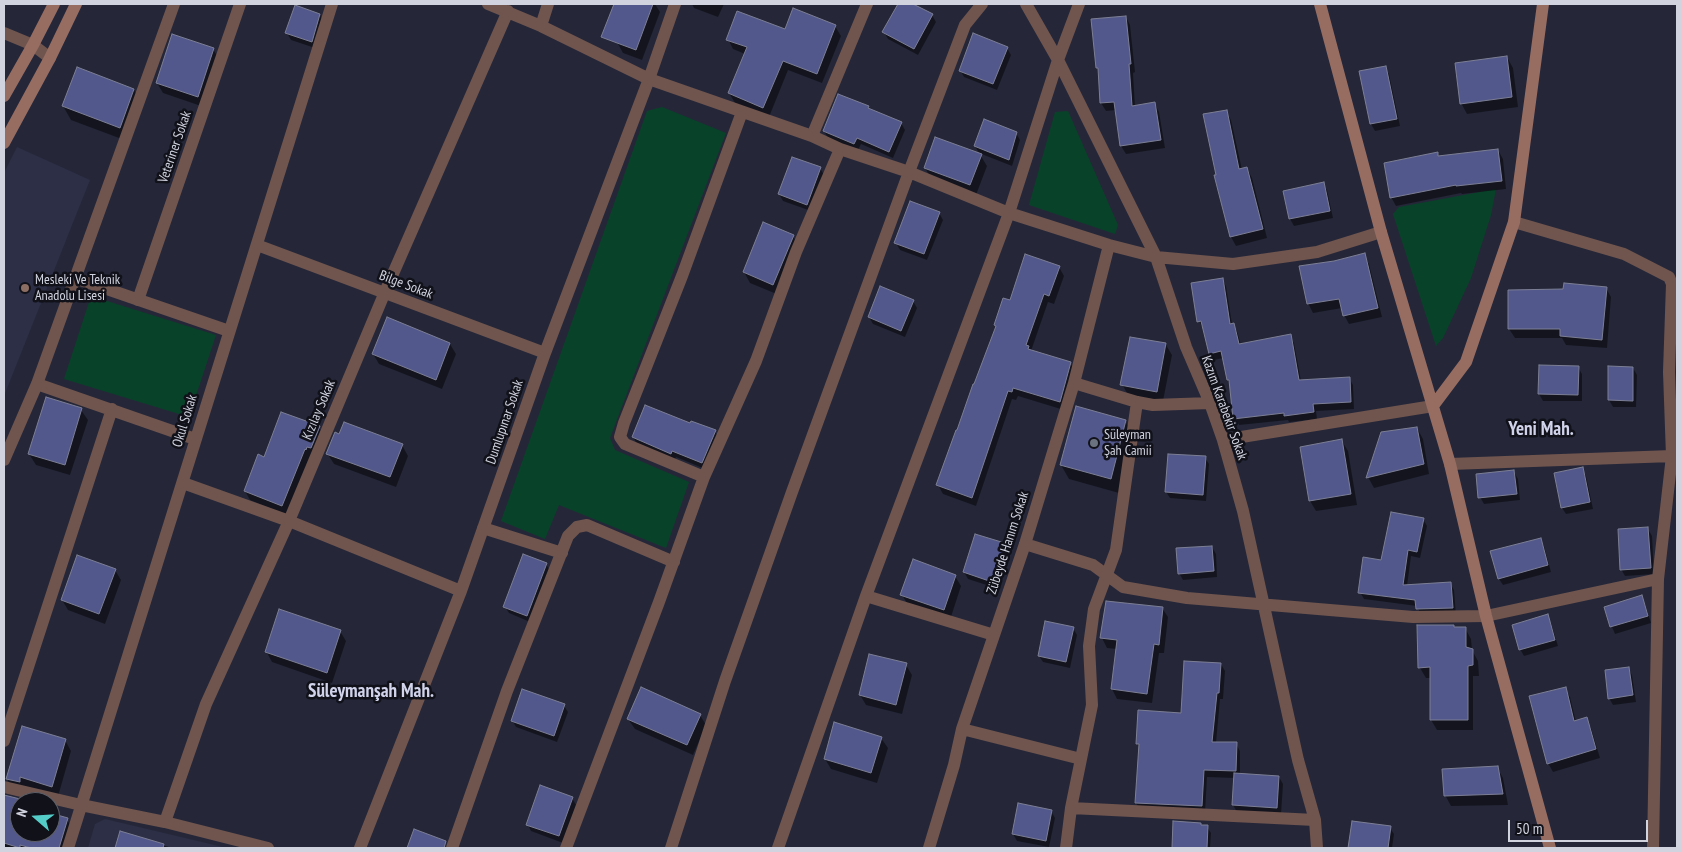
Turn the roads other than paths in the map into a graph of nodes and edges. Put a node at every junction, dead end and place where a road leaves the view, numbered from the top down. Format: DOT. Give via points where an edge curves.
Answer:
graph roads {
  1 [pos="54,4"];
  2 [pos="76,4"];
  3 [pos="174,4"];
  4 [pos="240,4"];
  5 [pos="332,4"];
  6 [pos="488,4"];
  7 [pos="548,4"];
  8 [pos="675,4"];
  9 [pos="867,4"];
  10 [pos="982,4"];
  11 [pos="1026,4"];
  12 [pos="1079,4"];
  13 [pos="1320,4"];
  14 [pos="1543,4"];
  15 [pos="508,11"];
  16 [pos="541,26"];
  17 [pos="4,33"];
  18 [pos="33,45"];
  19 [pos="50,58"];
  20 [pos="1058,60"];
  21 [pos="649,79"];
  22 [pos="4,96"];
  23 [pos="742,112"];
  24 [pos="812,136"];
  25 [pos="4,144"];
  26 [pos="840,149"];
  27 [pos="910,172"];
  28 [pos="1009,213"];
  29 [pos="1514,222"];
  30 [pos="1380,232"];
  31 [pos="257,245"];
  32 [pos="1110,245"];
  33 [pos="1156,257"];
  34 [pos="75,278"];
  35 [pos="385,292"];
  36 [pos="138,300"];
  37 [pos="229,331"];
  38 [pos="545,353"];
  39 [pos="1074,383"];
  40 [pos="37,384"];
  41 [pos="1137,402"];
  42 [pos="1210,403"];
  43 [pos="1432,406"];
  44 [pos="112,409"];
  45 [pos="195,439"];
  46 [pos="1223,440"];
  47 [pos="1672,456"];
  48 [pos="4,460"];
  49 [pos="1450,464"];
  50 [pos="704,477"];
  51 [pos="183,483"];
  52 [pos="289,521"];
  53 [pos="483,528"];
  54 [pos="1025,544"];
  55 [pos="562,553"];
  56 [pos="674,562"];
  57 [pos="1106,575"];
  58 [pos="1658,579"];
  59 [pos="461,591"];
  60 [pos="866,596"];
  61 [pos="1263,604"];
  62 [pos="1486,616"];
  63 [pos="994,635"];
  64 [pos="962,729"];
  65 [pos="4,740"];
  66 [pos="1081,759"];
  67 [pos="4,787"];
  68 [pos="81,805"];
  69 [pos="1071,808"];
  70 [pos="1316,820"];
  71 [pos="165,822"];
  72 [pos="68,848"];
  73 [pos="268,848"];
  74 [pos="360,848"];
  75 [pos="452,848"];
  76 [pos="566,848"];
  77 [pos="671,848"];
  78 [pos="778,848"];
  79 [pos="929,848"];
  80 [pos="1066,848"];
  81 [pos="1317,848"];
  82 [pos="1550,848"];
  83 [pos="1654,848"];
  1 -- 18 [label="main road"];
  2 -- 19 [label="main road"];
  3 -- 34 [label="street"];
  4 -- 36 [label="street, Veteriner Sokak"];
  5 -- 31 [label="street, Okul Sokak"];
  6 -- 15 [label="street"];
  7 -- 16 [label="street"];
  8 -- 21 [label="street, Dumlupınar Sokak"];
  9 -- 24 [label="street"];
  10 -- 27 [label="street" via="965,25"];
  11 -- 20 [label="street, Kazım Karabekir Sokak"];
  12 -- 20 [label="street"];
  13 -- 30 [label="main road"];
  14 -- 29 [label="main road"];
  15 -- 16 [label="street"];
  15 -- 35 [label="street, Kızılay Sokak"];
  16 -- 21 [label="street"];
  17 -- 18 [label="street"];
  18 -- 19 [label="street"];
  18 -- 22 [label="main road"];
  19 -- 25 [label="main road"];
  20 -- 28 [label="street"];
  20 -- 33 [label="street, Kazım Karabekir Sokak"];
  21 -- 23 [label="street"];
  21 -- 38 [label="street, Dumlupınar Sokak"];
  23 -- 24 [label="street"];
  23 -- 50 [label="street" via="620,437 625,444"];
  24 -- 26 [label="street"];
  26 -- 27 [label="street"];
  26 -- 50 [label="street" via="796,252 756,361"];
  27 -- 28 [label="street"];
  27 -- 77 [label="street" via="725,681"];
  28 -- 32 [label="street"];
  28 -- 60 [label="street"];
  29 -- 43 [label="main road" via="1466,362"];
  29 -- 47 [label="street" via="1624,254 1669,277 1672,284 1669,372"];
  30 -- 33 [label="street" via="1317,252 1233,264"];
  30 -- 43 [label="main road"];
  31 -- 35 [label="street, Bilge Sokak"];
  31 -- 37 [label="street, Okul Sokak"];
  32 -- 33 [label="street"];
  32 -- 39 [label="street, Zübeyde Hanım Sokak"];
  33 -- 42 [label="street, Kazım Karabekir Sokak" via="1186,348"];
  34 -- 36 [label="street"];
  34 -- 40 [label="street"];
  35 -- 38 [label="street, Bilge Sokak"];
  35 -- 52 [label="street, Kızılay Sokak"];
  36 -- 37 [label="street"];
  37 -- 45 [label="street, Okul Sokak"];
  38 -- 53 [label="street, Dumlupınar Sokak"];
  39 -- 41 [label="street"];
  39 -- 54 [label="street, Zübeyde Hanım Sokak"];
  40 -- 44 [label="street"];
  40 -- 48 [label="street"];
  41 -- 42 [label="street" via="1153,405"];
  41 -- 57 [label="street" via="1116,550"];
  42 -- 46 [label="street, Kazım Karabekir Sokak"];
  43 -- 46 [label="street"];
  43 -- 49 [label="main road"];
  44 -- 45 [label="street"];
  44 -- 65 [label="street"];
  45 -- 51 [label="street, Okul Sokak"];
  46 -- 61 [label="street, Kazım Karabekir Sokak" via="1243,511"];
  47 -- 49 [label="street"];
  47 -- 58 [label="street"];
  49 -- 62 [label="main road"];
  50 -- 56 [label="street"];
  51 -- 52 [label="street"];
  51 -- 68 [label="street, Okul Sokak"];
  52 -- 59 [label="street"];
  52 -- 71 [label="street, Kızılay Sokak" via="206,704"];
  53 -- 55 [label="street"];
  53 -- 59 [label="street, Dumlupınar Sokak"];
  54 -- 57 [label="street" via="1093,565"];
  54 -- 63 [label="street, Zübeyde Hanım Sokak"];
  55 -- 56 [label="street" via="568,536 577,527 587,525"];
  55 -- 75 [label="street" via="507,691"];
  56 -- 76 [label="street"];
  57 -- 61 [label="street" via="1123,587 1187,598"];
  57 -- 66 [label="street" via="1094,609 1088,646 1092,705"];
  58 -- 62 [label="street"];
  58 -- 83 [label="street"];
  59 -- 74 [label="street, Dumlupınar Sokak"];
  60 -- 63 [label="street"];
  60 -- 78 [label="street"];
  61 -- 62 [label="street" via="1412,617"];
  61 -- 70 [label="street, Kazım Karabekir Sokak" via="1298,760"];
  62 -- 82 [label="main road"];
  63 -- 64 [label="street, Zübeyde Hanım Sokak"];
  64 -- 66 [label="street"];
  64 -- 79 [label="street, Zübeyde Hanım Sokak"];
  66 -- 69 [label="street"];
  67 -- 68 [label="street"];
  68 -- 71 [label="street"];
  68 -- 72 [label="street, Okul Sokak"];
  69 -- 70 [label="street"];
  69 -- 80 [label="street"];
  70 -- 81 [label="street, Kazım Karabekir Sokak"];
  71 -- 73 [label="street"];
}
